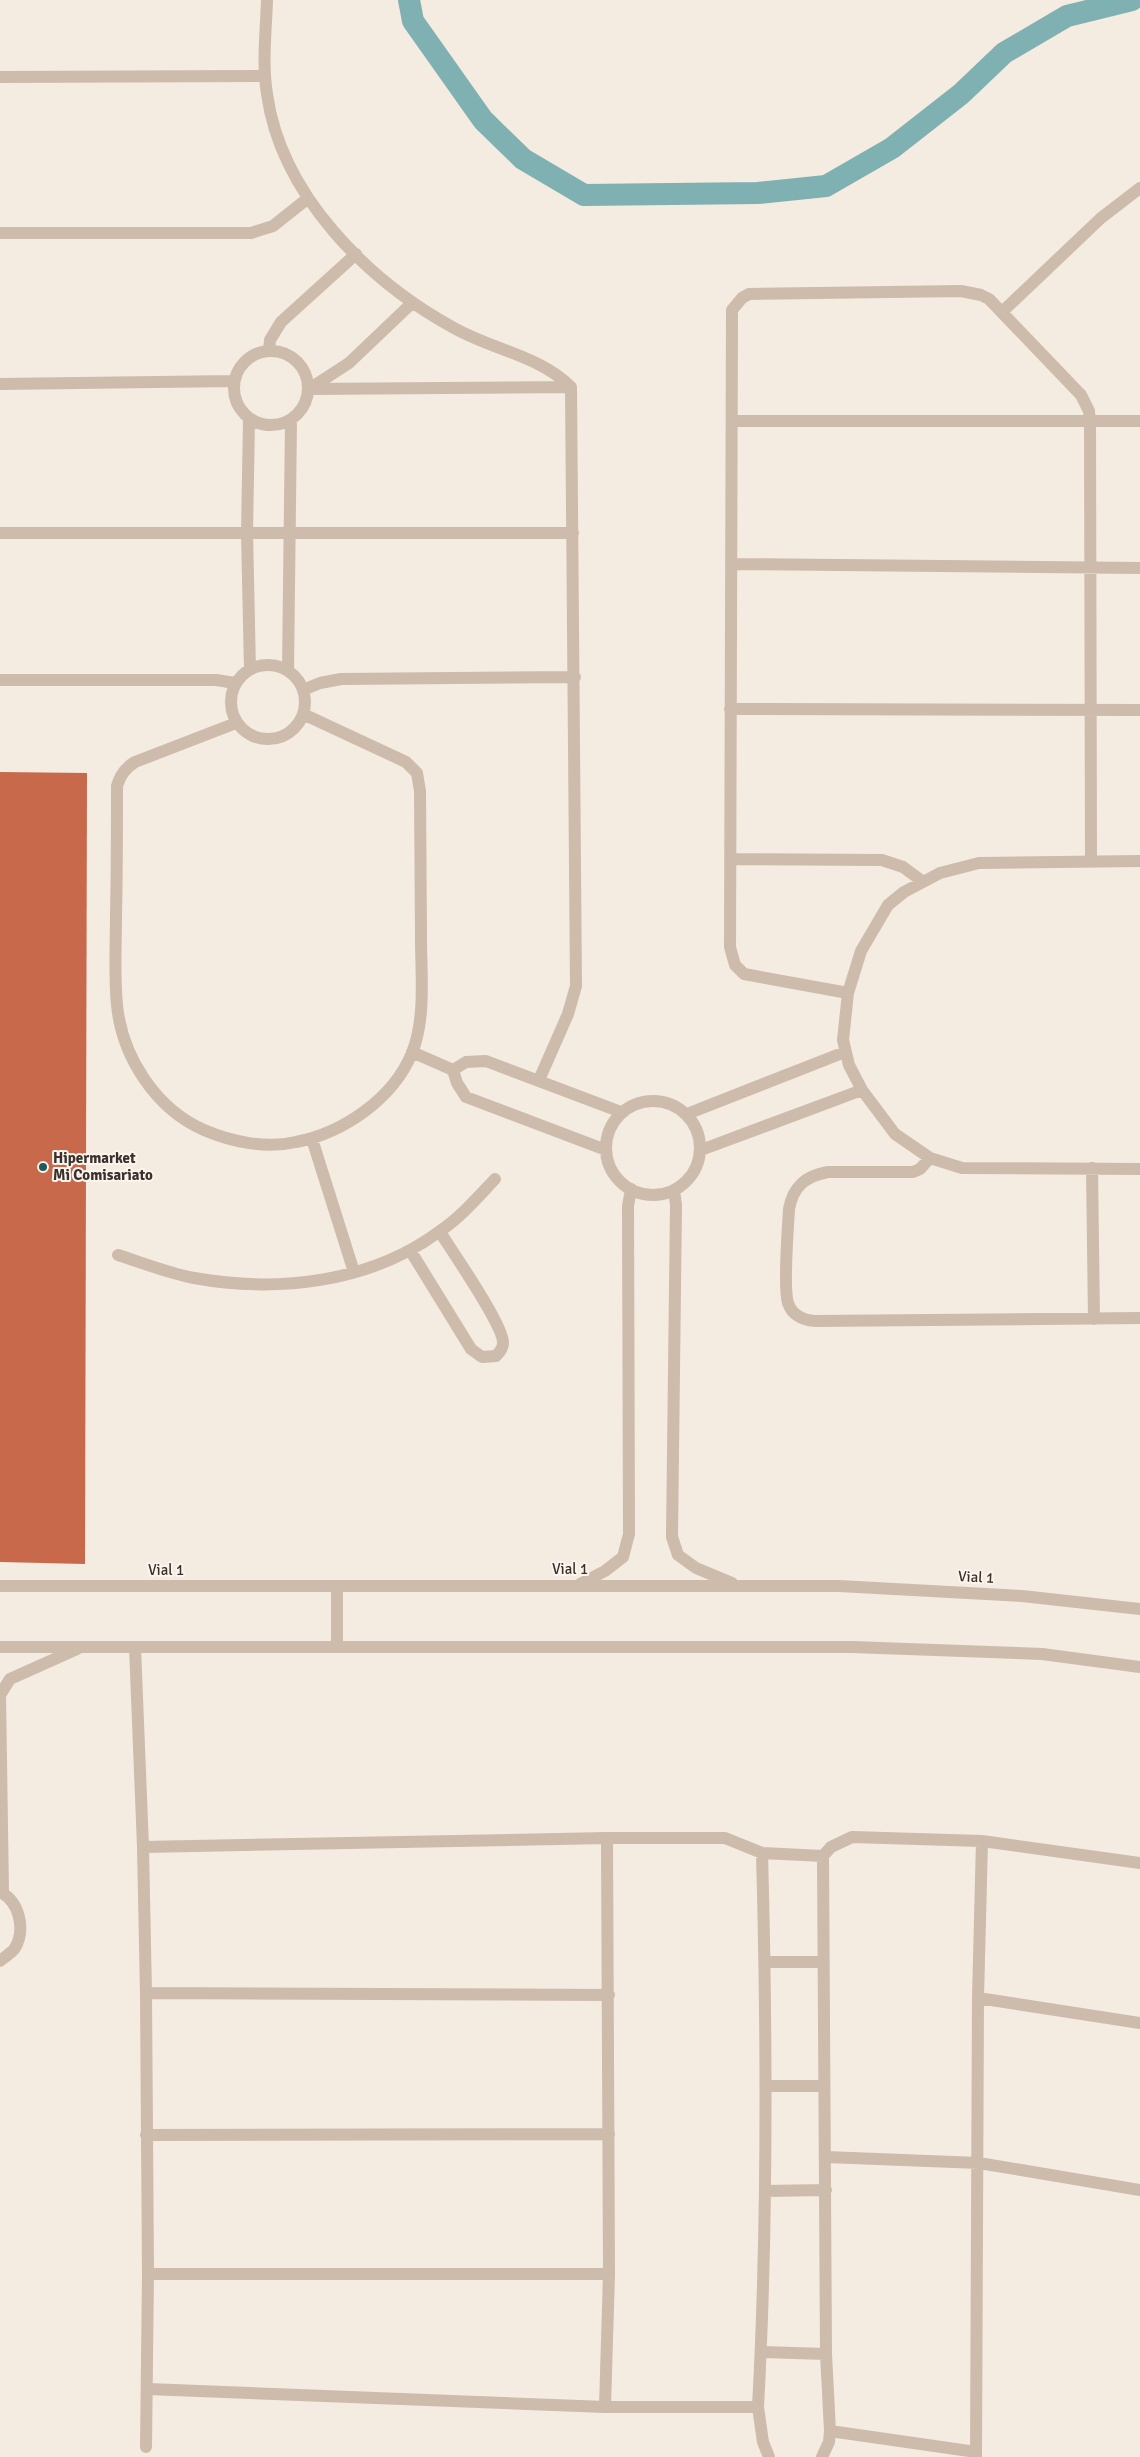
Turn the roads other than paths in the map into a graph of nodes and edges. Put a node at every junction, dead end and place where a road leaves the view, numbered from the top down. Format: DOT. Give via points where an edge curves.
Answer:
graph roads {
  1 [pos="267,0"];
  2 [pos="265,76"];
  3 [pos="0,77"];
  4 [pos="1140,188"];
  5 [pos="307,199"];
  6 [pos="0,233"];
  7 [pos="356,254"];
  8 [pos="412,303"];
  9 [pos="1002,312"];
  10 [pos="269,351"];
  11 [pos="234,381"];
  12 [pos="0,384"];
  13 [pos="572,387"];
  14 [pos="309,389"];
  15 [pos="249,419"];
  16 [pos="291,420"];
  17 [pos="1090,420"];
  18 [pos="1140,420"];
  19 [pos="733,421"];
  20 [pos="0,533"];
  21 [pos="248,534"];
  22 [pos="291,534"];
  23 [pos="573,534"];
  24 [pos="731,564"];
  25 [pos="1090,568"];
  26 [pos="1140,568"];
  27 [pos="250,669"];
  28 [pos="288,671"];
  29 [pos="575,677"];
  30 [pos="0,680"];
  31 [pos="235,683"];
  32 [pos="303,690"];
  33 [pos="730,709"];
  34 [pos="1090,710"];
  35 [pos="1140,710"];
  36 [pos="303,714"];
  37 [pos="236,723"];
  38 [pos="730,860"];
  39 [pos="1140,861"];
  40 [pos="1092,862"];
  41 [pos="922,881"];
  42 [pos="848,994"];
  43 [pos="412,1052"];
  44 [pos="845,1052"];
  45 [pos="453,1070"];
  46 [pos="539,1080"];
  47 [pos="862,1090"];
  48 [pos="621,1112"];
  49 [pos="687,1114"];
  50 [pos="312,1139"];
  51 [pos="606,1150"];
  52 [pos="701,1150"];
  53 [pos="930,1158"];
  54 [pos="1092,1168"];
  55 [pos="1140,1169"];
  56 [pos="494,1179"];
  57 [pos="631,1189"];
  58 [pos="674,1190"];
  59 [pos="440,1232"];
  60 [pos="410,1250"];
  61 [pos="118,1255"];
  62 [pos="354,1272"];
  63 [pos="1140,1318"];
  64 [pos="1094,1319"];
  65 [pos="578,1585"];
  66 [pos="736,1585"];
  67 [pos="0,1586"];
  68 [pos="337,1586"];
  69 [pos="1140,1609"];
  70 [pos="0,1647"];
  71 [pos="81,1647"];
  72 [pos="135,1647"];
  73 [pos="337,1647"];
  74 [pos="1140,1667"];
  75 [pos="607,1838"];
  76 [pos="982,1841"];
  77 [pos="143,1847"];
  78 [pos="762,1854"];
  79 [pos="823,1856"];
  80 [pos="1140,1863"];
  81 [pos="1,1892"];
  82 [pos="0,1961"];
  83 [pos="765,1962"];
  84 [pos="823,1962"];
  85 [pos="146,1993"];
  86 [pos="609,1995"];
  87 [pos="978,1998"];
  88 [pos="1140,2023"];
  89 [pos="766,2086"];
  90 [pos="823,2086"];
  91 [pos="608,2134"];
  92 [pos="146,2135"];
  93 [pos="826,2156"];
  94 [pos="979,2163"];
  95 [pos="826,2190"];
  96 [pos="1140,2190"];
  97 [pos="765,2191"];
  98 [pos="148,2274"];
  99 [pos="609,2274"];
  100 [pos="761,2352"];
  101 [pos="826,2354"];
  102 [pos="148,2388"];
  103 [pos="605,2407"];
  104 [pos="758,2407"];
  105 [pos="830,2431"];
  106 [pos="146,2447"];
  107 [pos="976,2455"];
  108 [pos="769,2457"];
  109 [pos="822,2457"];
  1 -- 2 [label="street"];
  2 -- 3 [label="street"];
  2 -- 5 [label="street" via="273,125"];
  4 -- 9 [label="street" via="1101,218"];
  5 -- 6 [label="street" via="273,226 252,233"];
  5 -- 7 [label="street"];
  7 -- 8 [label="street"];
  7 -- 10 [label="street" via="281,322 270,340"];
  8 -- 13 [label="street" via="456,329 549,368"];
  8 -- 14 [label="street" via="348,363"];
  9 -- 17 [label="street" via="1081,395"];
  9 -- 19 [label="street" via="981,295 961,291 749,294 732,310"];
  10 -- 11 [label="street" via="246,360"];
  10 -- 14 [label="street" via="292,357 307,377"];
  11 -- 12 [label="street"];
  11 -- 15 [label="street" via="236,402"];
  13 -- 14 [label="street"];
  13 -- 23 [label="street"];
  14 -- 16 [label="street" via="301,412"];
  15 -- 16 [label="street" via="263,425 278,425"];
  15 -- 21 [label="street"];
  16 -- 22 [label="street"];
  17 -- 18 [label="street"];
  17 -- 19 [label="street"];
  17 -- 25 [label="street"];
  19 -- 24 [label="street"];
  20 -- 21 [label="street"];
  21 -- 22 [label="street"];
  21 -- 27 [label="street"];
  22 -- 23 [label="street"];
  22 -- 28 [label="street"];
  23 -- 29 [label="street"];
  24 -- 25 [label="street"];
  24 -- 33 [label="street"];
  25 -- 26 [label="street"];
  25 -- 34 [label="street"];
  27 -- 28 [label="street" via="269,664"];
  27 -- 31 [label="street"];
  28 -- 32 [label="street" via="298,679"];
  29 -- 32 [label="street" via="341,679"];
  29 -- 46 [label="street" via="576,986 568,1014"];
  30 -- 31 [label="street" via="216,680"];
  31 -- 37 [label="street" via="231,710"];
  32 -- 36 [label="street"];
  33 -- 34 [label="street"];
  33 -- 38 [label="street"];
  34 -- 35 [label="street"];
  34 -- 40 [label="street"];
  36 -- 37 [label="street" via="291,730 273,739 252,735"];
  36 -- 43 [label="street" via="406,762 412,766 420,782 422,990"];
  37 -- 50 [label="street" via="135,762 119,778 116,960 119,1020 138,1070 159,1099 181,1118 211,1133 257,1144 288,1144"];
  38 -- 41 [label="street" via="882,860 903,867"];
  38 -- 42 [label="street" via="730,947 739,970 744,974"];
  39 -- 40 [label="street"];
  40 -- 41 [label="street" via="979,863"];
  41 -- 42 [label="street" via="888,905 878,920 861,951"];
  42 -- 44 [label="street"];
  43 -- 45 [label="street"];
  43 -- 50 [label="street" via="398,1076 375,1102 340,1127"];
  44 -- 47 [label="street"];
  44 -- 49 [label="street"];
  45 -- 46 [label="street" via="460,1064 486,1061"];
  45 -- 51 [label="street" via="466,1097"];
  46 -- 48 [label="street"];
  47 -- 52 [label="street"];
  47 -- 53 [label="street" via="896,1134"];
  48 -- 49 [label="street" via="642,1102 658,1100"];
  48 -- 51 [label="street" via="608,1134"];
  49 -- 52 [label="street" via="698,1131"];
  50 -- 62 [label="street"];
  51 -- 57 [label="street" via="618,1179"];
  52 -- 58 [label="street" via="697,1167"];
  53 -- 54 [label="street" via="962,1168"];
  53 -- 64 [label="street" via="913,1172 828,1172 817,1174 797,1186 791,1196 788,1229 787,1297 795,1313 808,1320"];
  54 -- 55 [label="street"];
  54 -- 64 [label="street"];
  56 -- 59 [label="street"];
  57 -- 58 [label="street" via="645,1194"];
  57 -- 65 [label="street" via="628,1206 629,1534 622,1557 605,1571"];
  58 -- 66 [label="street" via="672,1538 678,1555 696,1568"];
  59 -- 60 [label="street"];
  59 -- 60 [label="street" via="500,1331 503,1343 496,1356 482,1357 471,1349"];
  60 -- 62 [label="street"];
  61 -- 62 [label="street" via="192,1277 250,1284 290,1284"];
  63 -- 64 [label="street"];
  65 -- 66 [label="street, Vial 1"];
  65 -- 68 [label="street, Vial 1"];
  66 -- 69 [label="street, Vial 1" via="839,1586 1022,1596"];
  67 -- 68 [label="street, Vial 1"];
  68 -- 73 [label="street"];
  70 -- 71 [label="street"];
  71 -- 72 [label="street"];
  71 -- 81 [label="street" via="10,1679 0,1695"];
  72 -- 73 [label="street"];
  72 -- 77 [label="street"];
  73 -- 74 [label="street" via="852,1647 1042,1654"];
  75 -- 77 [label="street"];
  75 -- 78 [label="street" via="725,1838"];
  75 -- 86 [label="street"];
  76 -- 79 [label="street" via="852,1837 831,1847"];
  76 -- 80 [label="street"];
  76 -- 87 [label="street"];
  77 -- 85 [label="street"];
  78 -- 79 [label="street"];
  78 -- 83 [label="street"];
  79 -- 84 [label="street"];
  81 -- 82 [label="street" via="17,1908 21,1928 15,1948"];
  83 -- 84 [label="street"];
  83 -- 89 [label="street"];
  84 -- 90 [label="street"];
  85 -- 86 [label="street"];
  85 -- 92 [label="street"];
  86 -- 91 [label="street"];
  87 -- 88 [label="street"];
  87 -- 94 [label="street"];
  89 -- 90 [label="street"];
  89 -- 97 [label="street"];
  90 -- 93 [label="street"];
  91 -- 92 [label="street"];
  91 -- 99 [label="street"];
  92 -- 98 [label="street"];
  93 -- 94 [label="street"];
  93 -- 95 [label="street"];
  94 -- 96 [label="street"];
  94 -- 107 [label="street"];
  95 -- 97 [label="street"];
  95 -- 101 [label="street"];
  97 -- 100 [label="street"];
  98 -- 99 [label="street"];
  98 -- 102 [label="street"];
  99 -- 103 [label="street"];
  100 -- 101 [label="street"];
  100 -- 104 [label="street"];
  101 -- 105 [label="street"];
  102 -- 103 [label="street"];
  102 -- 106 [label="street"];
  103 -- 104 [label="street"];
  104 -- 108 [label="street" via="763,2442"];
  105 -- 107 [label="street"];
  105 -- 109 [label="street"];
}
